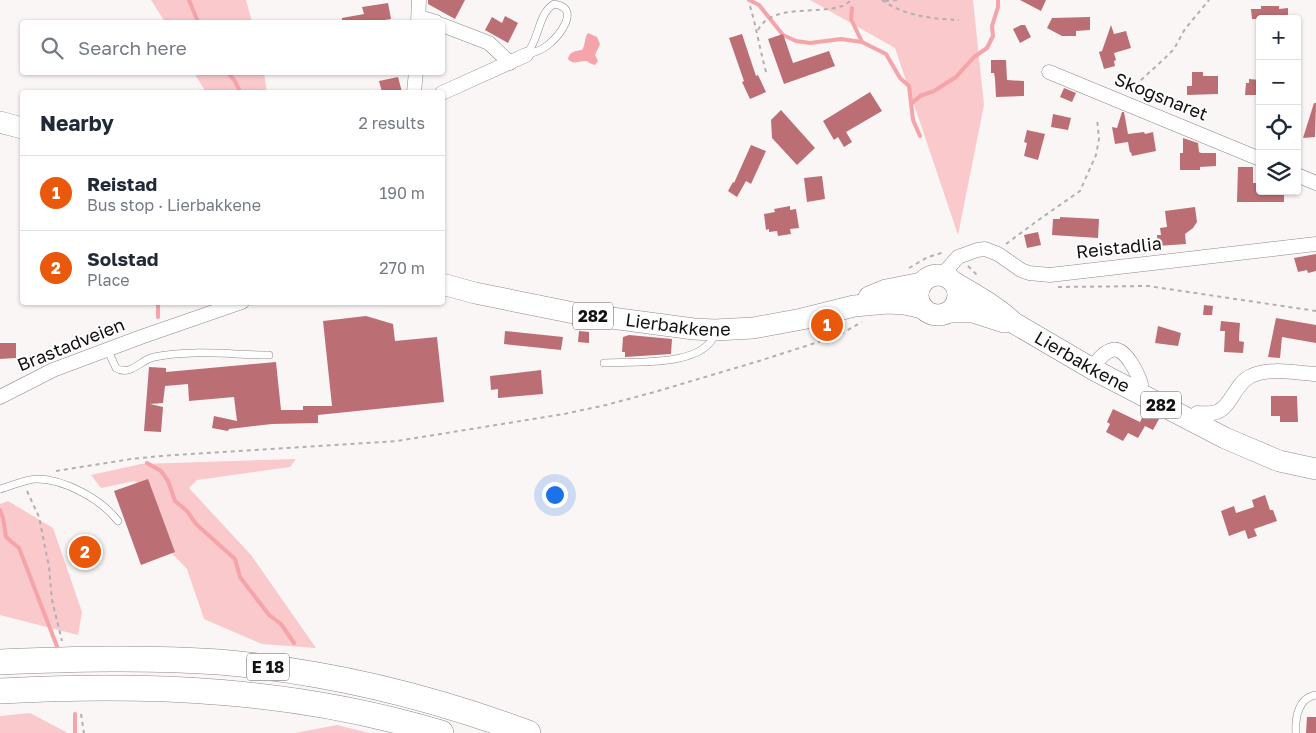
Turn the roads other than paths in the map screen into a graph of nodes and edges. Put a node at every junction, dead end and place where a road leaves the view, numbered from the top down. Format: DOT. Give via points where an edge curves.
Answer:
graph roads {
  1 [pos="419,0"];
  2 [pos="418,20"];
  3 [pos="445,26"];
  4 [pos="526,55"];
  5 [pos="510,63"];
  6 [pos="1049,72"];
  7 [pos="416,75"];
  8 [pos="414,90"];
  9 [pos="445,92"];
  10 [pos="0,122"];
  11 [pos="20,127"];
  12 [pos="1256,156"];
  13 [pos="1301,177"];
  14 [pos="1316,183"];
  15 [pos="1316,244"];
  16 [pos="914,276"];
  17 [pos="948,279"];
  18 [pos="445,285"];
  19 [pos="233,305"];
  20 [pos="923,308"];
  21 [pos="949,312"];
  22 [pos="858,314"];
  23 [pos="1014,323"];
  24 [pos="715,330"];
  25 [pos="108,351"];
  26 [pos="269,355"];
  27 [pos="604,363"];
  28 [pos="1092,368"];
  29 [pos="1316,374"];
  30 [pos="1141,384"];
  31 [pos="0,397"];
  32 [pos="1197,413"];
  33 [pos="1316,469"];
  34 [pos="0,489"];
  35 [pos="118,521"];
  36 [pos="0,662"];
  37 [pos="0,691"];
  38 [pos="1316,695"];
  39 [pos="441,733"];
  40 [pos="528,733"];
  41 [pos="1296,733"];
  1 -- 2 [label="street"];
  3 -- 5 [label="street" via="489,43"];
  4 -- 4 [label="lane" via="547,46 559,33 568,19 565,8 554,4 550,6"];
  4 -- 5 [label="street"];
  5 -- 9 [label="street"];
  6 -- 12 [label="street, Skogsnaret"];
  7 -- 8 [label="street"];
  10 -- 11 [label="main road"];
  13 -- 14 [label="street"];
  15 -- 17 [label="street, Reistadlia" via="1050,275 1021,270 985,249 958,257"];
  16 -- 17 [label="main road, 282"];
  16 -- 20 [label="main road"];
  16 -- 22 [label="main road, Lierbakkene / 282" via="895,288 862,300"];
  17 -- 21 [label="main road" via="958,292 954,308"];
  17 -- 23 [label="main road, Lierbakkene / 282"];
  18 -- 24 [label="main road, Lierbakkene / 282" via="574,312"];
  19 -- 25 [label="street, Brastadveien"];
  20 -- 21 [label="main road, 282" via="936,315"];
  20 -- 22 [label="main road, Lierbakkene / 282" via="888,303"];
  21 -- 23 [label="main road, Lierbakkene / 282" via="972,312"];
  22 -- 24 [label="main road, Lierbakkene / 282"];
  23 -- 28 [label="main road, Lierbakkene / 282"];
  24 -- 27 [label="lane" via="709,344 682,358 646,363"];
  25 -- 26 [label="lane" via="116,368 122,371 168,354"];
  25 -- 31 [label="street, Brastadveien" via="53,370"];
  28 -- 30 [label="street" via="1111,350 1123,352"];
  28 -- 33 [label="main road, Lierbakkene / 282" via="1256,452 1279,462"];
  29 -- 32 [label="street" via="1270,372 1252,375 1242,381 1218,412"];
  34 -- 35 [label="lane" via="36,479 46,480 101,503"];
  36 -- 40 [label="highway, E 18" via="149,659 276,668 390,690"];
  37 -- 39 [label="highway, E 18" via="140,687 230,692 353,710"];
  38 -- 41 [label="lane" via="1309,696 1298,710"];
}
